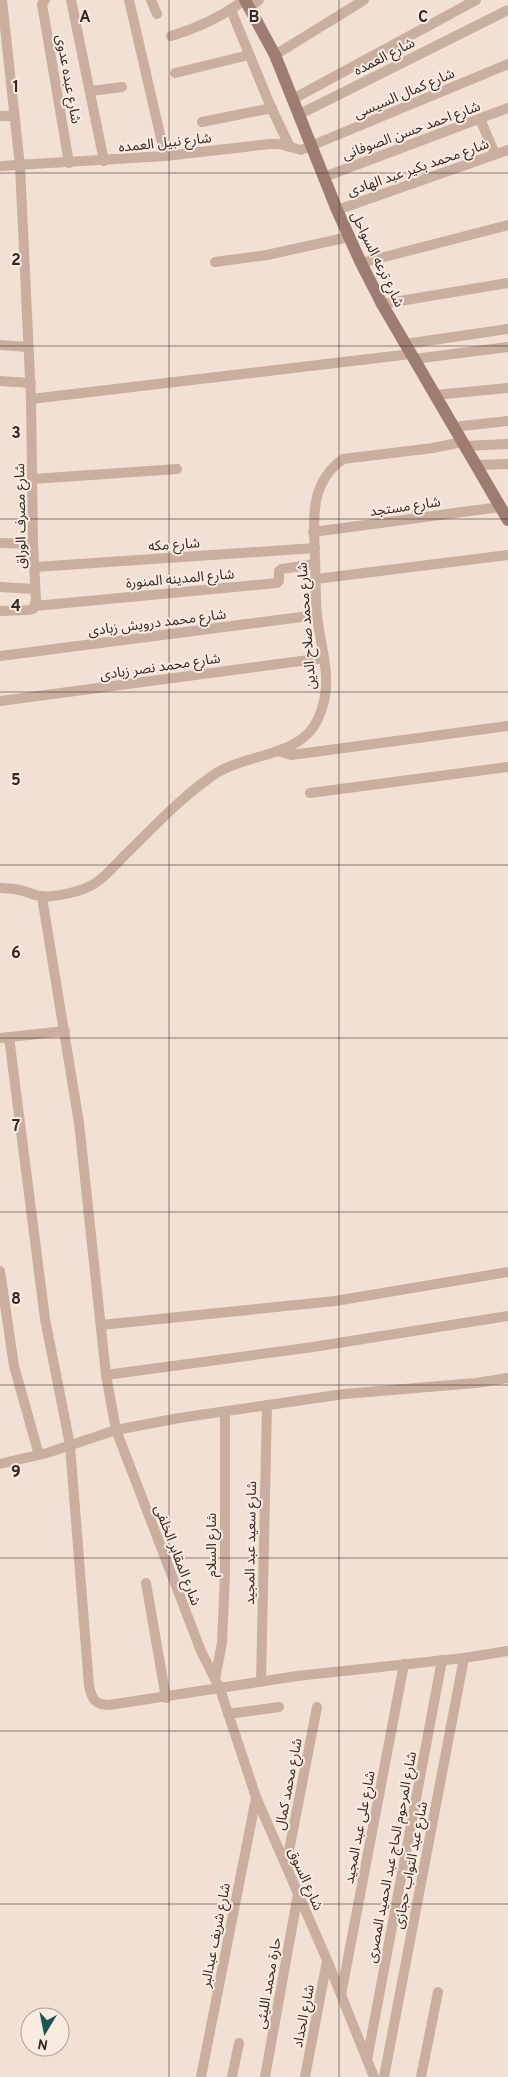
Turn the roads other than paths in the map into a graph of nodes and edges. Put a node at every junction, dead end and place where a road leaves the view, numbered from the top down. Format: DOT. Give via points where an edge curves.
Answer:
graph roads {
  1 [pos="2,0"];
  2 [pos="45,0"];
  3 [pos="71,0"];
  4 [pos="129,0"];
  5 [pos="151,0"];
  6 [pos="364,0"];
  7 [pos="476,0"];
  8 [pos="249,2"];
  9 [pos="231,10"];
  10 [pos="508,10"];
  11 [pos="157,14"];
  12 [pos="171,36"];
  13 [pos="3,38"];
  14 [pos="249,55"];
  15 [pos="275,55"];
  16 [pos="4,61"];
  17 [pos="508,64"];
  18 [pos="175,74"];
  19 [pos="122,87"];
  20 [pos="90,91"];
  21 [pos="294,99"];
  22 [pos="272,108"];
  23 [pos="508,108"];
  24 [pos="300,114"];
  25 [pos="0,116"];
  26 [pos="14,116"];
  27 [pos="480,119"];
  28 [pos="202,122"];
  29 [pos="311,146"];
  30 [pos="290,147"];
  31 [pos="508,150"];
  32 [pos="495,154"];
  33 [pos="165,156"];
  34 [pos="104,161"];
  35 [pos="69,163"];
  36 [pos="0,166"];
  37 [pos="20,166"];
  38 [pos="324,177"];
  39 [pos="337,210"];
  40 [pos="508,225"];
  41 [pos="349,237"];
  42 [pos="215,262"];
  43 [pos="361,263"];
  44 [pos="508,283"];
  45 [pos="382,304"];
  46 [pos="508,329"];
  47 [pos="0,345"];
  48 [pos="28,347"];
  49 [pos="508,347"];
  50 [pos="410,352"];
  51 [pos="0,381"];
  52 [pos="31,383"];
  53 [pos="508,388"];
  54 [pos="435,395"];
  55 [pos="31,399"];
  56 [pos="508,421"];
  57 [pos="453,427"];
  58 [pos="463,444"];
  59 [pos="508,444"];
  60 [pos="508,464"];
  61 [pos="475,466"];
  62 [pos="177,469"];
  63 [pos="33,479"];
  64 [pos="500,507"];
  65 [pos="508,520"];
  66 [pos="313,532"];
  67 [pos="0,543"];
  68 [pos="32,544"];
  69 [pos="315,548"];
  70 [pos="508,555"];
  71 [pos="315,564"];
  72 [pos="35,567"];
  73 [pos="316,579"];
  74 [pos="0,588"];
  75 [pos="35,589"];
  76 [pos="35,606"];
  77 [pos="0,611"];
  78 [pos="317,615"];
  79 [pos="0,656"];
  80 [pos="324,658"];
  81 [pos="0,701"];
  82 [pos="508,726"];
  83 [pos="278,751"];
  84 [pos="508,768"];
  85 [pos="310,793"];
  86 [pos="0,888"];
  87 [pos="42,897"];
  88 [pos="65,1031"];
  89 [pos="4,1037"];
  90 [pos="0,1271"];
  91 [pos="508,1272"];
  92 [pos="508,1316"];
  93 [pos="101,1325"];
  94 [pos="106,1375"];
  95 [pos="508,1378"];
  96 [pos="267,1405"];
  97 [pos="225,1411"];
  98 [pos="116,1430"];
  99 [pos="70,1445"];
  100 [pos="39,1455"];
  101 [pos="0,1464"];
  102 [pos="146,1583"];
  103 [pos="508,1651"];
  104 [pos="464,1658"];
  105 [pos="442,1660"];
  106 [pos="404,1664"];
  107 [pos="215,1679"];
  108 [pos="261,1682"];
  109 [pos="220,1689"];
  110 [pos="166,1698"];
  111 [pos="279,1707"];
  112 [pos="317,1707"];
  113 [pos="228,1714"];
  114 [pos="256,1797"];
  115 [pos="286,1867"];
  116 [pos="298,1894"];
  117 [pos="327,1960"];
  118 [pos="438,1992"];
  119 [pos="341,1995"];
  120 [pos="239,2043"];
  121 [pos="367,2060"];
  122 [pos="201,2077"];
  123 [pos="232,2077"];
  124 [pos="265,2077"];
  125 [pos="305,2077"];
  126 [pos="374,2077"];
  127 [pos="384,2077"];
  128 [pos="421,2077"];
  1 -- 13 [label="street, شارع مصرف الوراق"];
  2 -- 35 [label="street, شارع عبده عدوى" via="42,4"];
  3 -- 20 [label="street"];
  4 -- 33 [label="street"];
  5 -- 11 [label="street"];
  6 -- 15 [label="street"];
  7 -- 21 [label="street"];
  8 -- 9 [label="street"];
  8 -- 15 [label="main road, شارع ترعه السواحل"];
  9 -- 12 [label="street"];
  9 -- 14 [label="street"];
  10 -- 24 [label="street, شارع العمده"];
  13 -- 16 [label="street, شارع مصرف الوراق"];
  14 -- 18 [label="street"];
  14 -- 22 [label="street"];
  15 -- 21 [label="main road, شارع ترعه السواحل"];
  16 -- 26 [label="street, شارع مصرف الوراق"];
  17 -- 29 [label="street, شارع كمال السيسى"];
  19 -- 20 [label="street"];
  20 -- 34 [label="street"];
  21 -- 24 [label="main road, شارع ترعه السواحل"];
  22 -- 28 [label="street"];
  22 -- 30 [label="street"];
  23 -- 27 [label="street, شارع احمد حسن الصوفانى"];
  24 -- 29 [label="main road, شارع ترعه السواحل"];
  25 -- 26 [label="street"];
  26 -- 37 [label="street, شارع مصرف الوراق"];
  27 -- 32 [label="street"];
  27 -- 38 [label="street, شارع احمد حسن الصوفانى"];
  29 -- 30 [label="street, شارع نبيل العمده" via="301,150"];
  29 -- 38 [label="main road, شارع ترعه السواحل"];
  30 -- 33 [label="street, شارع نبيل العمده" via="270,144"];
  31 -- 32 [label="street, شارع محمد بكير عبد الهادى"];
  32 -- 39 [label="street, شارع محمد بكير عبد الهادى"];
  33 -- 34 [label="street, شارع نبيل العمده"];
  34 -- 35 [label="street, شارع نبيل العمده"];
  35 -- 37 [label="street, شارع نبيل العمده"];
  36 -- 37 [label="street, شارع نبيل العمده"];
  37 -- 48 [label="street, شارع مصرف الوراق"];
  38 -- 39 [label="main road, شارع ترعه السواحل"];
  39 -- 41 [label="main road, شارع ترعه السواحل"];
  40 -- 43 [label="street"];
  41 -- 42 [label="street" via="267,255"];
  41 -- 43 [label="main road, شارع ترعه السواحل"];
  43 -- 45 [label="main road, شارع ترعه السواحل"];
  44 -- 45 [label="street"];
  45 -- 50 [label="main road, شارع ترعه السواحل"];
  46 -- 50 [label="street"];
  47 -- 48 [label="street"];
  48 -- 52 [label="street, شارع مصرف الوراق"];
  49 -- 50 [label="street"];
  50 -- 54 [label="main road, شارع ترعه السواحل"];
  50 -- 55 [label="street"];
  51 -- 52 [label="street"];
  52 -- 55 [label="street, شارع مصرف الوراق"];
  53 -- 54 [label="street"];
  54 -- 57 [label="main road, شارع ترعه السواحل"];
  55 -- 63 [label="street, شارع مصرف الوراق"];
  56 -- 57 [label="street"];
  57 -- 58 [label="main road, شارع ترعه السواحل"];
  58 -- 59 [label="street, شارع محمد صلاح الدين"];
  58 -- 61 [label="main road, شارع ترعه السواحل"];
  58 -- 66 [label="street, شارع محمد صلاح الدين" via="343,460 332,467 316,497"];
  60 -- 61 [label="street"];
  61 -- 64 [label="main road, شارع ترعه السواحل"];
  62 -- 63 [label="street"];
  63 -- 68 [label="street, شارع مصرف الوراق"];
  64 -- 65 [label="main road, شارع ترعه السواحل"];
  64 -- 66 [label="street, شارع مستجد"];
  66 -- 69 [label="street, شارع محمد صلاح الدين"];
  67 -- 68 [label="street"];
  68 -- 72 [label="street, شارع مصرف الوراق"];
  69 -- 71 [label="street, شارع محمد صلاح الدين"];
  69 -- 72 [label="street, شارع مكه"];
  70 -- 73 [label="street"];
  71 -- 73 [label="street, شارع محمد صلاح الدين"];
  71 -- 76 [label="street, شارع المدينه المنورة" via="282,568 277,583"];
  72 -- 75 [label="street, شارع مصرف الوراق"];
  73 -- 78 [label="street, شارع محمد صلاح الدين"];
  74 -- 75 [label="street"];
  75 -- 76 [label="street, شارع مصرف الوراق"];
  76 -- 77 [label="street" via="29,610"];
  78 -- 79 [label="street, شارع محمد درويش زبادى"];
  78 -- 80 [label="street, شارع محمد صلاح الدين"];
  80 -- 81 [label="street, شارع محمد نصر زبادى"];
  80 -- 83 [label="street, شارع محمد صلاح الدين" via="327,687 318,720 308,735"];
  82 -- 83 [label="street" via="291,755"];
  83 -- 87 [label="street, شارع محمد صلاح الدين" via="236,763 188,794 88,887"];
  84 -- 85 [label="street"];
  86 -- 87 [label="street, شارع محمد صلاح الدين" via="18,889"];
  87 -- 88 [label="street, شارع المقابر الخلفى"];
  88 -- 89 [label="street"];
  88 -- 93 [label="street, شارع المقابر الخلفى" via="79,1123"];
  89 -- 99 [label="street" via="45,1319"];
  90 -- 100 [label="street" via="14,1366"];
  91 -- 93 [label="street" via="335,1301"];
  92 -- 94 [label="street"];
  93 -- 94 [label="street, شارع المقابر الخلفى"];
  94 -- 98 [label="street, شارع المقابر الخلفى"];
  95 -- 96 [label="street"];
  96 -- 97 [label="street"];
  96 -- 108 [label="street, شارع سعيد عبد المجيد"];
  97 -- 98 [label="street"];
  97 -- 107 [label="street, شارع السلام" via="225,1575 222,1643"];
  98 -- 99 [label="street"];
  98 -- 107 [label="street, شارع المقابر الخلفى" via="201,1651"];
  99 -- 100 [label="street"];
  99 -- 110 [label="street" via="92,1698 96,1703 109,1705"];
  100 -- 101 [label="street"];
  102 -- 110 [label="street"];
  103 -- 104 [label="street"];
  104 -- 105 [label="street"];
  104 -- 127 [label="street, شارع عبد التواب حجازى"];
  105 -- 106 [label="street"];
  105 -- 121 [label="street, شارع المرحوم الحاج عبد الحميد المصرى"];
  106 -- 108 [label="street"];
  106 -- 119 [label="street, شارع على عبد المجيد"];
  107 -- 109 [label="street, شارع المقابر الخلفى"];
  108 -- 109 [label="street"];
  109 -- 110 [label="street"];
  109 -- 113 [label="street, شارع السوق"];
  111 -- 113 [label="street"];
  112 -- 115 [label="street, شارع محمد كمال"];
  113 -- 114 [label="street, شارع السوق"];
  114 -- 115 [label="street, شارع السوق"];
  114 -- 122 [label="street, شارع شريف عبدالبر"];
  115 -- 116 [label="street, شارع السوق"];
  116 -- 117 [label="street, شارع السوق"];
  116 -- 124 [label="street, حارة محمد الليثى"];
  117 -- 119 [label="street, شارع السوق"];
  117 -- 125 [label="street, شارع الحداد"];
  118 -- 128 [label="street"];
  119 -- 121 [label="street, شارع السوق"];
  120 -- 123 [label="street"];
  121 -- 126 [label="street, شارع السوق"];
}
